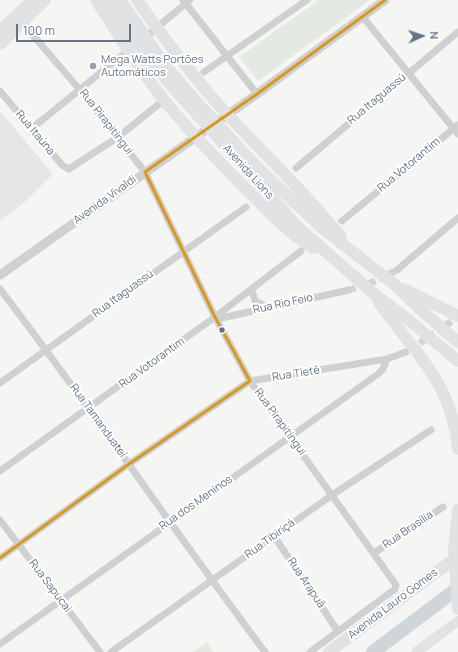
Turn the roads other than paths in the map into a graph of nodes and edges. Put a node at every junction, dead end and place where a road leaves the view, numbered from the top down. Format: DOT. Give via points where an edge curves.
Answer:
graph roads {
  1 [pos="33,0"];
  2 [pos="45,0"];
  3 [pos="96,0"];
  4 [pos="107,0"];
  5 [pos="120,0"];
  6 [pos="137,0"];
  7 [pos="307,0"];
  8 [pos="385,0"];
  9 [pos="186,1"];
  10 [pos="362,16"];
  11 [pos="19,19"];
  12 [pos="155,29"];
  13 [pos="0,31"];
  14 [pos="458,32"];
  15 [pos="0,44"];
  16 [pos="131,49"];
  17 [pos="226,56"];
  18 [pos="204,72"];
  19 [pos="408,73"];
  20 [pos="80,90"];
  21 [pos="0,91"];
  22 [pos="256,94"];
  23 [pos="164,100"];
  24 [pos="225,115"];
  25 [pos="31,129"];
  26 [pos="456,129"];
  27 [pos="198,134"];
  28 [pos="118,137"];
  29 [pos="296,168"];
  30 [pos="145,172"];
  31 [pos="246,207"];
  32 [pos="458,218"];
  33 [pos="342,221"];
  34 [pos="183,251"];
  35 [pos="301,251"];
  36 [pos="353,253"];
  37 [pos="344,267"];
  38 [pos="397,270"];
  39 [pos="0,275"];
  40 [pos="394,284"];
  41 [pos="0,289"];
  42 [pos="252,289"];
  43 [pos="349,290"];
  44 [pos="373,293"];
  45 [pos="267,307"];
  46 [pos="458,316"];
  47 [pos="216,318"];
  48 [pos="458,342"];
  49 [pos="46,350"];
  50 [pos="406,352"];
  51 [pos="387,359"];
  52 [pos="458,361"];
  53 [pos="250,381"];
  54 [pos="0,383"];
  55 [pos="90,408"];
  56 [pos="431,430"];
  57 [pos="290,437"];
  58 [pos="458,448"];
  59 [pos="129,464"];
  60 [pos="0,471"];
  61 [pos="332,495"];
  62 [pos="443,507"];
  63 [pos="458,510"];
  64 [pos="0,520"];
  65 [pos="169,522"];
  66 [pos="274,536"];
  67 [pos="20,545"];
  68 [pos="374,553"];
  69 [pos="0,558"];
  70 [pos="456,565"];
  71 [pos="212,581"];
  72 [pos="61,600"];
  73 [pos="458,604"];
  74 [pos="458,609"];
  75 [pos="458,621"];
  76 [pos="338,630"];
  77 [pos="0,644"];
  78 [pos="100,652"];
  79 [pos="111,652"];
  80 [pos="265,652"];
  81 [pos="310,652"];
  82 [pos="329,652"];
  83 [pos="342,652"];
  84 [pos="416,652"];
  1 -- 11 [label="main road"];
  2 -- 11 [label="main road"];
  3 -- 16 [label="main road"];
  4 -- 37 [label="main road, Avenida Lions" via="147,55 201,121 298,227"];
  5 -- 36 [label="main road, Avenida Lions" via="165,65 225,133 292,202"];
  6 -- 12 [label="main road"];
  7 -- 17 [label="street"];
  8 -- 10 [label="street, Avenida Vivaldi"];
  9 -- 12 [label="street"];
  9 -- 17 [label="street"];
  10 -- 19 [label="street"];
  10 -- 22 [label="street, Avenida Vivaldi"];
  11 -- 13 [label="main road"];
  11 -- 15 [label="main road"];
  11 -- 20 [label="street, Rua Pirapitingui"];
  12 -- 16 [label="street"];
  12 -- 24 [label="main road"];
  14 -- 19 [label="street, Rua Itaguassú"];
  16 -- 20 [label="street"];
  16 -- 23 [label="main road"];
  17 -- 18 [label="street"];
  17 -- 22 [label="street"];
  19 -- 26 [label="street"];
  19 -- 29 [label="street, Rua Itaguassú"];
  20 -- 25 [label="street"];
  20 -- 28 [label="street, Rua Pirapitingui"];
  21 -- 25 [label="street, Rua Itaúna"];
  22 -- 24 [label="street, Avenida Vivaldi"];
  23 -- 27 [label="main road"];
  23 -- 28 [label="street"];
  24 -- 27 [label="street, Avenida Vivaldi"];
  24 -- 36 [label="main road" via="308,196"];
  25 -- 28 [label="street, Rua Itaúna" via="66,168 73,168"];
  26 -- 33 [label="street, Rua Votorantim"];
  27 -- 30 [label="street, Avenida Vivaldi"];
  27 -- 37 [label="main road" via="264,208 297,238"];
  28 -- 30 [label="street, Rua Pirapitingui"];
  30 -- 34 [label="street, Rua Pirapitingui"];
  30 -- 39 [label="street, Avenida Vivaldi"];
  31 -- 34 [label="street, Rua Itaguassú"];
  32 -- 38 [label="street"];
  34 -- 47 [label="street, Rua Pirapitingui"];
  34 -- 49 [label="street, Rua Itaguassú"];
  35 -- 42 [label="street, Rua Votorantim"];
  36 -- 40 [label="main road, Avenida Lions"];
  37 -- 44 [label="main road, Avenida Lions"];
  40 -- 46 [label="main road"];
  40 -- 48 [label="main road, Avenida Lions"];
  41 -- 49 [label="street, Rua Tamanduateí"];
  42 -- 45 [label="street" via="255,301"];
  42 -- 47 [label="street, Rua Votorantim"];
  43 -- 45 [label="street, Rua Rio Feio"];
  44 -- 52 [label="main road, Avenida Lions"];
  44 -- 58 [label="main road" via="435,376 450,409"];
  45 -- 47 [label="street, Rua Rio Feio"];
  47 -- 53 [label="street, Rua Pirapitingui"];
  47 -- 55 [label="street, Rua Votorantim"];
  49 -- 54 [label="street, Rua Itaguassú"];
  49 -- 55 [label="street, Rua Tamanduateí"];
  50 -- 51 [label="street, Rua Tietê"];
  51 -- 53 [label="street, Rua Tietê"];
  51 -- 57 [label="street, Rua dos Meninos" via="378,374"];
  53 -- 57 [label="street, Rua Pirapitingui"];
  53 -- 59 [label="street, Rua Tietê"];
  55 -- 59 [label="street, Rua Tamanduateí"];
  55 -- 60 [label="street, Rua Votorantim"];
  56 -- 61 [label="street, Rua Tibiriçá"];
  57 -- 61 [label="street, Rua Pirapitingui"];
  57 -- 65 [label="street, Rua dos Meninos"];
  59 -- 65 [label="street, Rua Tamanduateí"];
  59 -- 67 [label="street, Rua Tietê"];
  61 -- 66 [label="street, Rua Tibiriçá"];
  61 -- 68 [label="street, Rua Pirapitingui"];
  62 -- 68 [label="street, Rua Brasília"];
  63 -- 70 [label="main road"];
  64 -- 67 [label="street, Rua Sapucai"];
  65 -- 71 [label="street, Rua Tamanduateí"];
  65 -- 72 [label="street, Rua dos Meninos"];
  66 -- 71 [label="street, Rua Tibiriçá"];
  66 -- 76 [label="street, Rua Arapuã"];
  67 -- 69 [label="street, Rua Tietê"];
  67 -- 72 [label="street, Rua Sapucai"];
  68 -- 76 [label="street, Rua Pirapitingui" via="396,585 395,589"];
  70 -- 73 [label="main road"];
  70 -- 82 [label="main road, Avenida Lauro Gomes"];
  70 -- 83 [label="main road, Avenida Lauro Gomes"];
  71 -- 79 [label="street, Rua Tibiriçá"];
  71 -- 80 [label="street, Rua Tamanduateí"];
  72 -- 77 [label="street, Rua dos Meninos"];
  72 -- 78 [label="street, Rua Sapucai"];
  73 -- 74 [label="main road"];
  75 -- 84 [label="main road"];
  76 -- 81 [label="street"];
}
